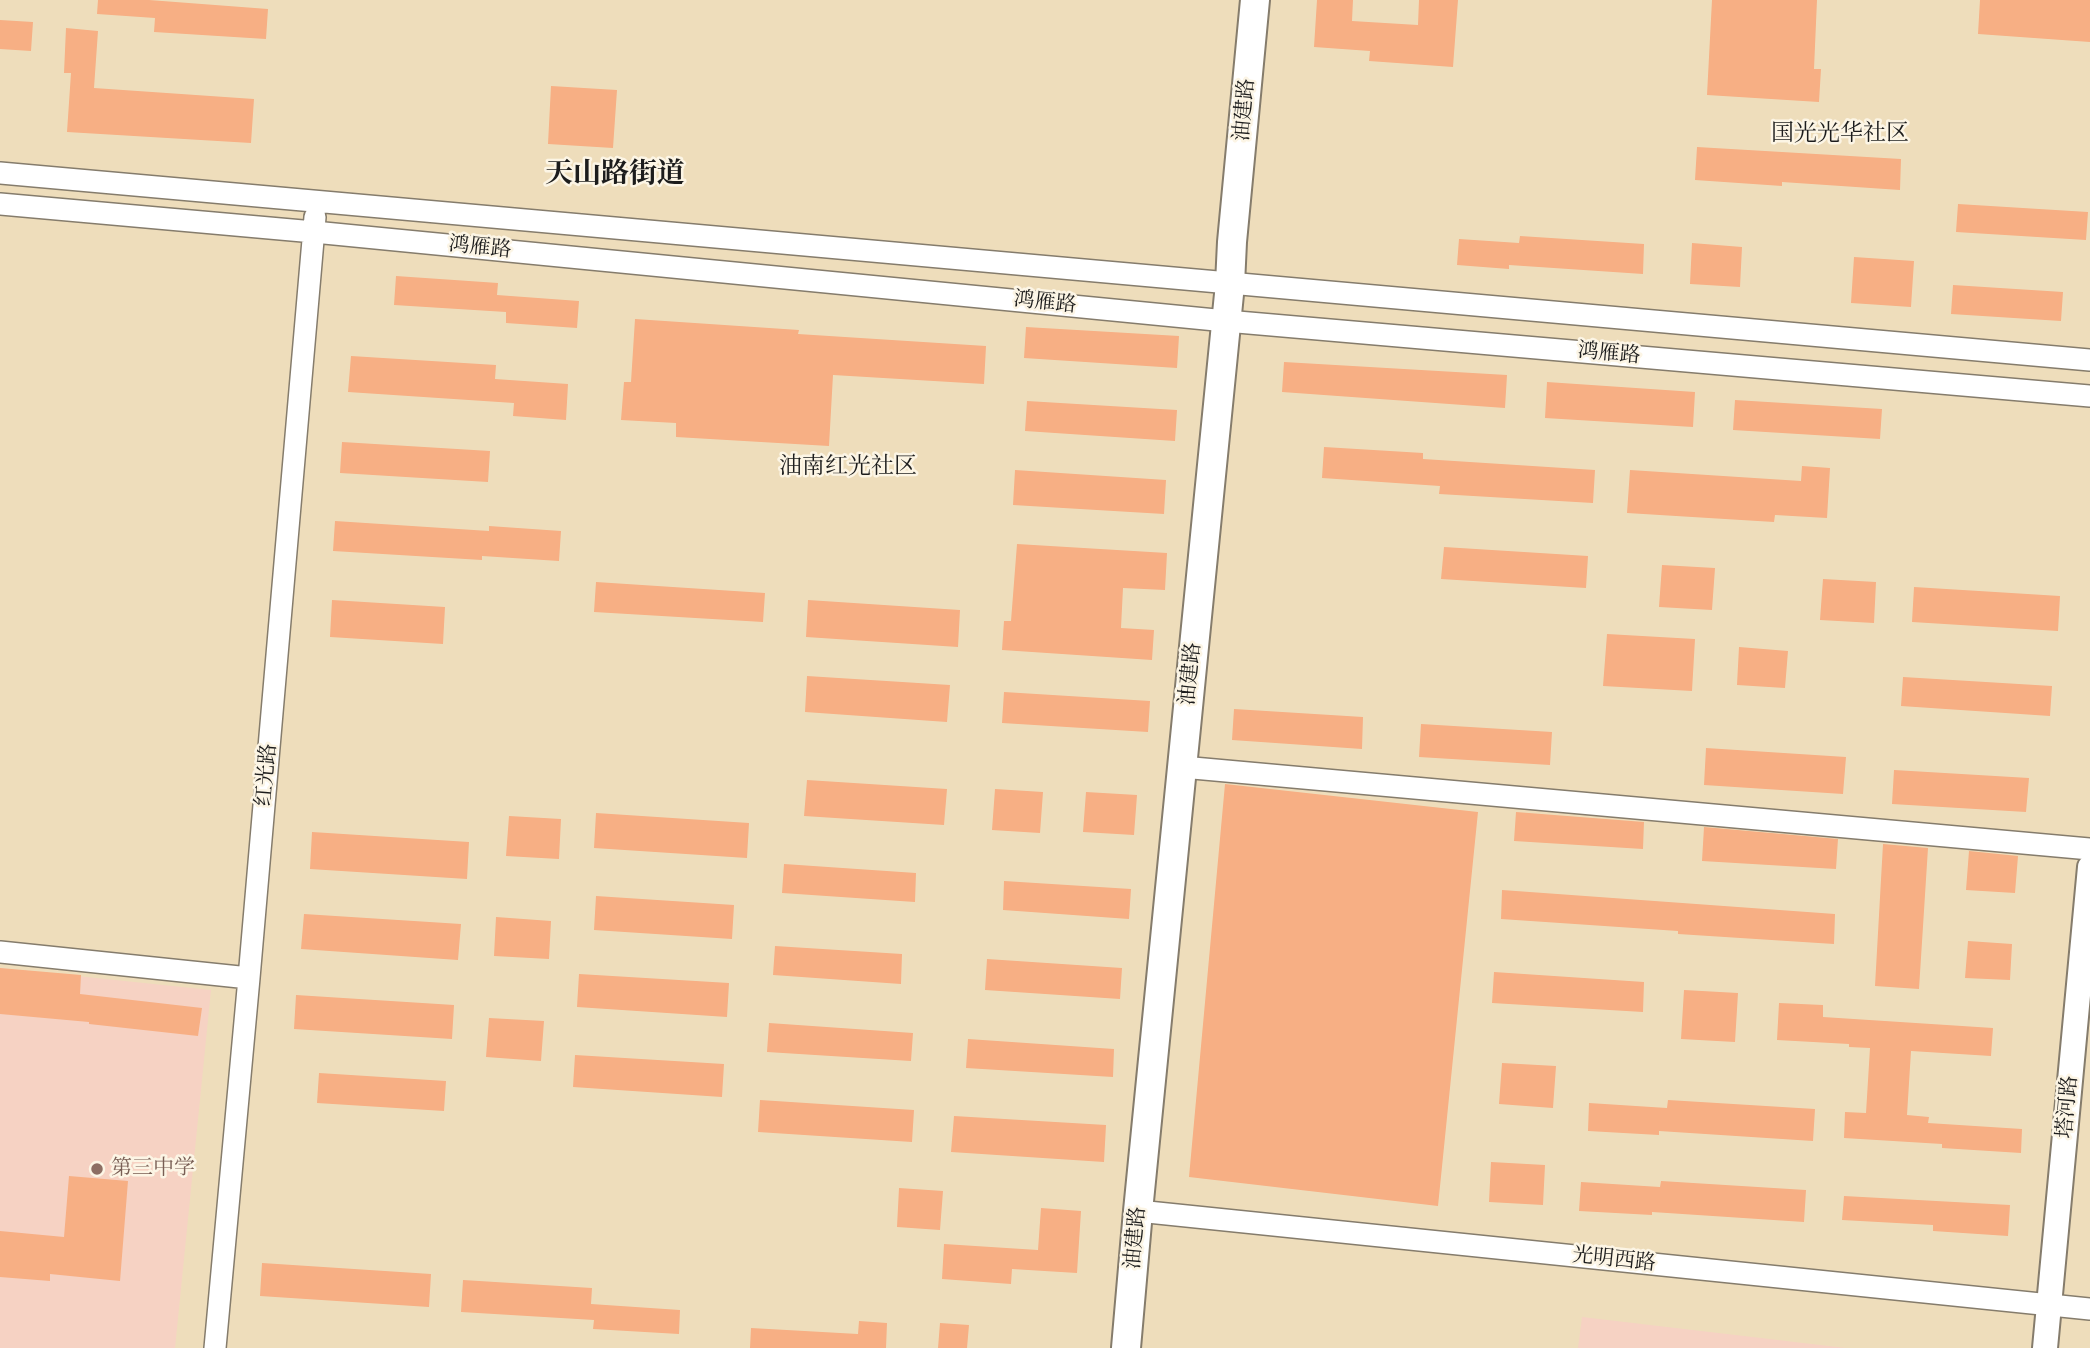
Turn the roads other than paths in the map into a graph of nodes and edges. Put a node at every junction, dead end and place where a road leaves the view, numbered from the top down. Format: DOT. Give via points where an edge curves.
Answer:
graph roads {
  1 [pos="1255,0"];
  2 [pos="0,173"];
  3 [pos="316,201"];
  4 [pos="0,204"];
  5 [pos="314,232"];
  6 [pos="1230,284"];
  7 [pos="1226,321"];
  8 [pos="2090,360"];
  9 [pos="2090,396"];
  10 [pos="1182,767"];
  11 [pos="2090,849"];
  12 [pos="2090,867"];
  13 [pos="0,952"];
  14 [pos="249,978"];
  15 [pos="1138,1211"];
  16 [pos="2049,1304"];
  17 [pos="2090,1309"];
  18 [pos="215,1348"];
  19 [pos="1126,1348"];
  20 [pos="2045,1348"];
  1 -- 6 [label="main road, 油建路"];
  2 -- 3 [label="street, 鸿雁路"];
  3 -- 5 [label="street, 红光路"];
  3 -- 6 [label="street, 鸿雁路"];
  4 -- 5 [label="street, 鸿雁路"];
  5 -- 7 [label="street, 鸿雁路"];
  5 -- 14 [label="street, 红光路"];
  6 -- 7 [label="main road, 油建路"];
  6 -- 8 [label="street, 鸿雁路"];
  7 -- 9 [label="street, 鸿雁路"];
  7 -- 10 [label="main road, 油建路"];
  10 -- 11 [label="street"];
  10 -- 15 [label="main road, 油建路"];
  12 -- 16 [label="street, 塔河路"];
  13 -- 14 [label="street"];
  14 -- 18 [label="street, 红光路"];
  15 -- 16 [label="street, 光明西路"];
  15 -- 19 [label="main road, 油建路"];
  16 -- 17 [label="street, 光明西路"];
  16 -- 20 [label="street, 塔河路"];
}
